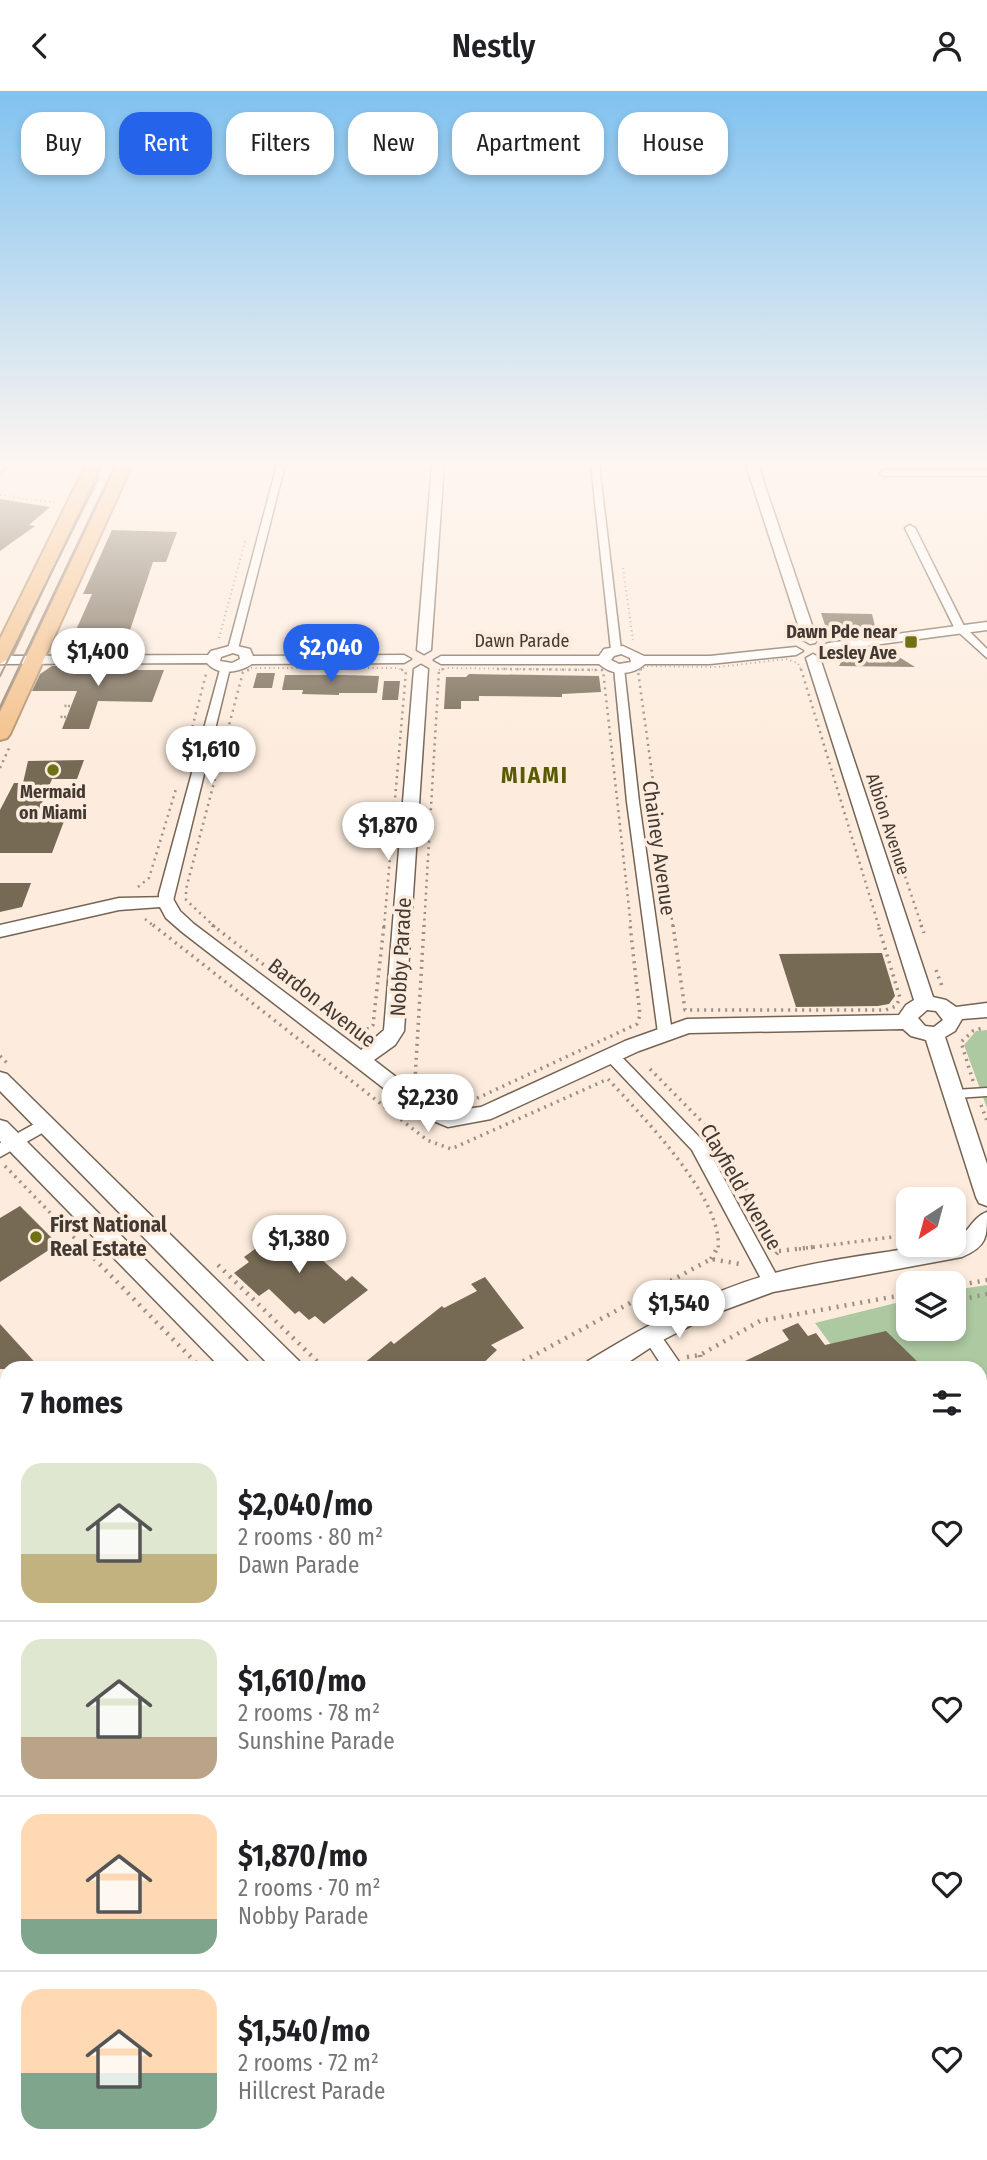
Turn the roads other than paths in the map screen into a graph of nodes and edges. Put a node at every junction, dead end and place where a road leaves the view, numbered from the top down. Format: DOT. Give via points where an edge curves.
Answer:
graph roads {
  1 [pos="47,562"];
  2 [pos="80,562"];
  3 [pos="256,562"];
  4 [pos="431,562"];
  5 [pos="606,562"];
  6 [pos="784,562"];
  7 [pos="927,562"];
  8 [pos="987,626"];
  9 [pos="961,629"];
  10 [pos="810,640"];
  11 [pos="828,647"];
  12 [pos="233,649"];
  13 [pos="424,650"];
  14 [pos="616,650"];
  15 [pos="796,650"];
  16 [pos="987,655"];
  17 [pos="813,658"];
  18 [pos="0,659"];
  19 [pos="404,659"];
  20 [pos="35,660"];
  21 [pos="248,660"];
  22 [pos="603,660"];
  23 [pos="215,665"];
  24 [pos="638,665"];
  25 [pos="434,666"];
  26 [pos="619,669"];
  27 [pos="0,734"];
  28 [pos="166,901"];
  29 [pos="0,931"];
  30 [pos="925,1003"];
  31 [pos="987,1010"];
  32 [pos="951,1014"];
  33 [pos="908,1022"];
  34 [pos="665,1033"];
  35 [pos="934,1035"];
  36 [pos="611,1055"];
  37 [pos="360,1061"];
  38 [pos="0,1079"];
  39 [pos="987,1093"];
  40 [pos="954,1094"];
  41 [pos="45,1125"];
  42 [pos="4,1147"];
  43 [pos="987,1198"];
  44 [pos="987,1221"];
  45 [pos="772,1283"];
  46 [pos="651,1335"];
  47 [pos="230,1361"];
  48 [pos="282,1361"];
  49 [pos="610,1361"];
  50 [pos="679,1361"];
  1 -- 18 [label="highway"];
  2 -- 20 [label="highway"];
  3 -- 12 [label="street"];
  4 -- 13 [label="street"];
  5 -- 14 [label="street"];
  6 -- 10 [label="street"];
  7 -- 9 [label="street"];
  8 -- 9 [label="street"];
  9 -- 11 [label="street"];
  9 -- 16 [label="street"];
  10 -- 11 [label="street"];
  10 -- 15 [label="street"];
  11 -- 17 [label="street"];
  12 -- 21 [label="street" via="245,653"];
  12 -- 23 [label="street" via="215,654"];
  13 -- 19 [label="street"];
  13 -- 25 [label="street" via="436,653"];
  14 -- 22 [label="street"];
  14 -- 24 [label="street" via="633,653"];
  15 -- 17 [label="street"];
  15 -- 24 [label="street"];
  17 -- 30 [label="street, Albion Avenue"];
  18 -- 20 [label="street"];
  19 -- 21 [label="street"];
  19 -- 25 [label="street" via="407,665"];
  20 -- 23 [label="street"];
  20 -- 27 [label="highway"];
  21 -- 23 [label="street" via="241,665"];
  22 -- 25 [label="street, Dawn Parade"];
  22 -- 26 [label="street"];
  23 -- 28 [label="street"];
  24 -- 26 [label="street"];
  25 -- 37 [label="street, Nobby Parade" via="394,1031"];
  26 -- 34 [label="street, Chainey Avenue"];
  28 -- 29 [label="street" via="120,904"];
  28 -- 37 [label="street, Bardon Avenue" via="172,914 188,928"];
  30 -- 32 [label="street" via="943,1006"];
  30 -- 33 [label="street" via="912,1009"];
  31 -- 32 [label="street"];
  32 -- 35 [label="street" via="950,1025"];
  33 -- 34 [label="street, Bardon Avenue" via="690,1025"];
  33 -- 35 [label="street" via="917,1031"];
  34 -- 36 [label="street, Bardon Avenue"];
  35 -- 40 [label="street"];
  36 -- 37 [label="street, Bardon Avenue" via="484,1114 449,1119 424,1109"];
  36 -- 45 [label="street, Clayfield Avenue" via="698,1146"];
  38 -- 41 [label="street"];
  39 -- 40 [label="lane"];
  40 -- 43 [label="street"];
  41 -- 42 [label="street"];
  41 -- 48 [label="street"];
  42 -- 47 [label="street"];
  44 -- 45 [label="street" via="969,1244 954,1249"];
  45 -- 46 [label="street" via="703,1308"];
  46 -- 49 [label="street"];
  46 -- 50 [label="street"];
}
